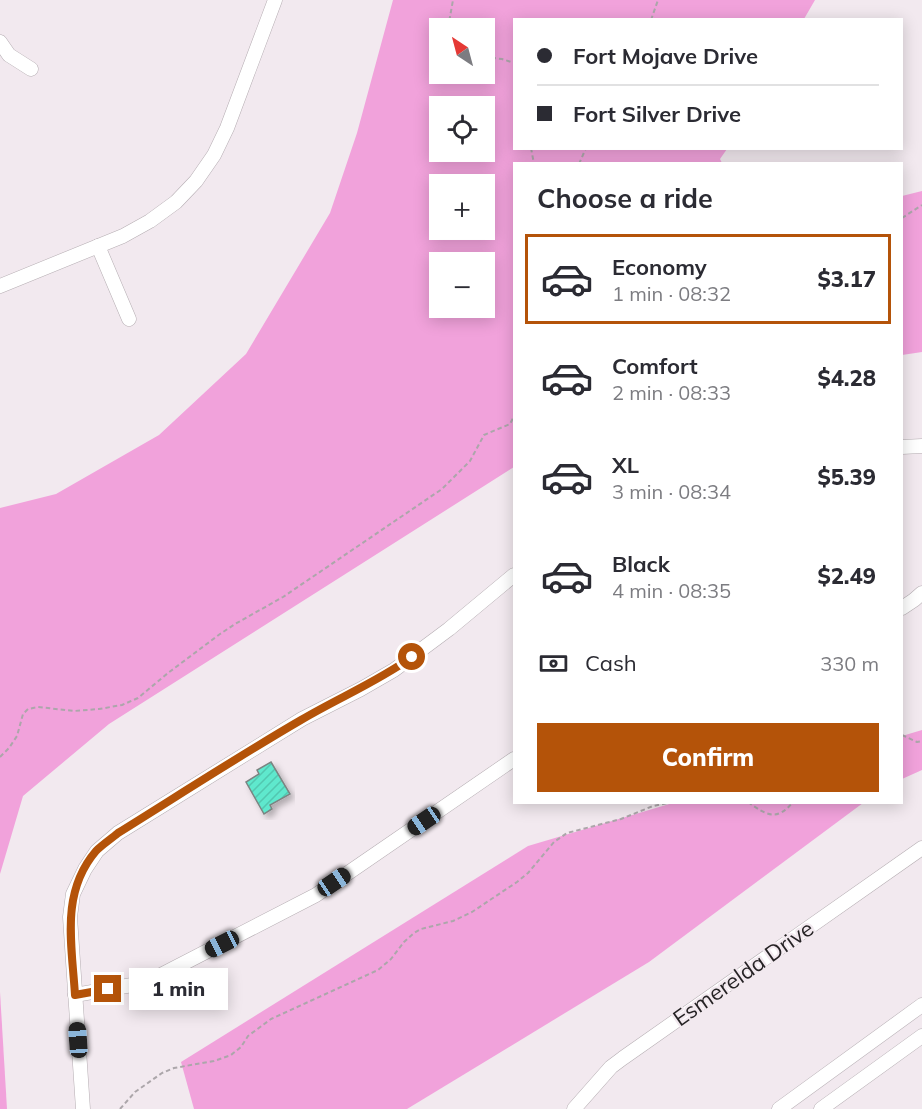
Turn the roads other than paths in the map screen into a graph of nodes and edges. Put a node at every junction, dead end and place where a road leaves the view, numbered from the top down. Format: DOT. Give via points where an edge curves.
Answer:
graph roads {
  1 [pos="275,0"];
  2 [pos="0,42"];
  3 [pos="31,69"];
  4 [pos="98,246"];
  5 [pos="0,286"];
  6 [pos="129,319"];
  7 [pos="922,446"];
  8 [pos="903,447"];
  9 [pos="513,576"];
  10 [pos="922,593"];
  11 [pos="903,607"];
  12 [pos="513,760"];
  13 [pos="922,848"];
  14 [pos="75,995"];
  15 [pos="922,1005"];
  16 [pos="922,1036"];
  17 [pos="83,1109"];
  18 [pos="574,1109"];
  19 [pos="779,1109"];
  20 [pos="821,1109"];
  1 -- 4 [label="street" via="227,128 196,181 150,221"];
  2 -- 3 [label="street" via="9,55"];
  4 -- 5 [label="street"];
  4 -- 6 [label="street"];
  7 -- 8 [label="street"];
  9 -- 14 [label="street" via="394,670 302,719 118,833 97,851 73,894 71,906"];
  10 -- 11 [label="street"];
  12 -- 14 [label="street" via="316,895 283,913 161,975 132,985"];
  13 -- 18 [label="street, Esmerelda Drive" via="611,1067"];
  14 -- 17 [label="street"];
  15 -- 19 [label="street"];
  16 -- 20 [label="street"];
}
